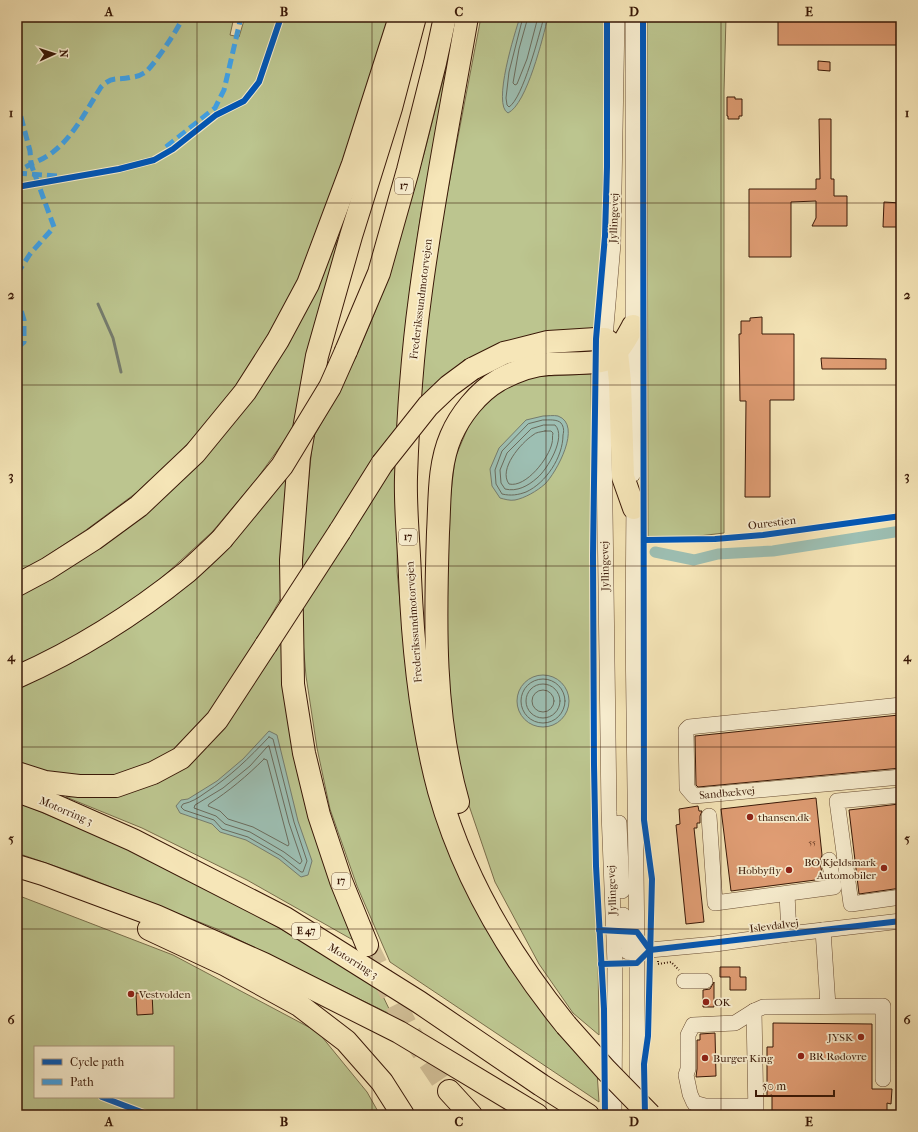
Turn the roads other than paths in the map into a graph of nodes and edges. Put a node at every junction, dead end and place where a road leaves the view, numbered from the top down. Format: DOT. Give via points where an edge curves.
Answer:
graph roads {
  1 [pos="400,17"];
  2 [pos="415,17"];
  3 [pos="445,17"];
  4 [pos="467,17"];
  5 [pos="617,17"];
  6 [pos="633,17"];
  7 [pos="633,326"];
  8 [pos="608,351"];
  9 [pos="634,508"];
  10 [pos="17,585"];
  11 [pos="17,677"];
  12 [pos="901,705"];
  13 [pos="608,747"];
  14 [pos="17,773"];
  15 [pos="901,777"];
  16 [pos="17,791"];
  17 [pos="901,795"];
  18 [pos="709,816"];
  19 [pos="829,860"];
  20 [pos="17,866"];
  21 [pos="43,874"];
  22 [pos="787,894"];
  23 [pos="901,897"];
  24 [pos="901,921"];
  25 [pos="823,930"];
  26 [pos="790,934"];
  27 [pos="367,946"];
  28 [pos="637,951"];
  29 [pos="615,954"];
  30 [pos="684,981"];
  31 [pos="705,981"];
  32 [pos="536,987"];
  33 [pos="828,1006"];
  34 [pos="754,1011"];
  35 [pos="883,1079"];
  36 [pos="448,1091"];
  37 [pos="755,1110"];
  38 [pos="582,1111"];
  39 [pos="403,1115"];
  40 [pos="471,1115"];
  41 [pos="537,1115"];
  42 [pos="614,1115"];
  43 [pos="637,1115"];
  44 [pos="650,1115"];
  1 -- 10 [label="highway" via="353,164 308,284 278,340 245,392 195,453 139,506 94,539"];
  2 -- 27 [label="highway, 17" via="391,108 317,356 299,457 291,560 293,684 304,753 319,815 341,881"];
  3 -- 11 [label="highway, 17, bridge" via="410,162 381,265 330,387 282,466 222,539 182,576 94,638"];
  4 -- 32 [label="highway, Frederikssundmotorvejen / 17" via="428,238 412,364 406,480 413,638 418,689 430,754 451,826 488,910"];
  5 -- 8 [label="street, Jyllingevej" via="613,244"];
  6 -- 7 [label="street, Jyllingevej"];
  7 -- 8 [label="highway"];
  7 -- 9 [label="street, Jyllingevej"];
  8 -- 9 [label="highway" via="620,382 623,477"];
  8 -- 13 [label="street, Jyllingevej"];
  8 -- 14 [label="highway, bridge" via="548,342 504,353 449,386 428,406 382,464 217,720 181,758 153,773 116,786 45,782"];
  8 -- 32 [label="highway" via="519,370 498,381 484,391 463,415 451,436 443,459 436,594 437,648 441,707 452,778 467,832 487,885"];
  9 -- 28 [label="street, Jyllingevej"];
  12 -- 15 [label="street, Sandbækvej" via="688,727 686,730 687,788 694,796"];
  13 -- 28 [label="street" via="616,783 625,943"];
  13 -- 29 [label="street, Jyllingevej"];
  16 -- 38 [label="highway, Motorring 3 / E 47" via="134,840 285,918 419,1002"];
  17 -- 23 [label="street" via="837,801 851,904"];
  18 -- 22 [label="street" via="715,903"];
  19 -- 22 [label="street" via="834,888"];
  20 -- 21 [label="highway"];
  21 -- 39 [label="highway" via="134,922 226,964 299,1005 346,1041 382,1082"];
  21 -- 41 [label="highway" via="156,916 264,964 399,1032"];
  22 -- 26 [label="street"];
  24 -- 25 [label="street, Islevdalvej"];
  25 -- 26 [label="street, Islevdalvej"];
  25 -- 33 [label="street"];
  26 -- 28 [label="street, Islevdalvej"];
  28 -- 29 [label="street, Islevdalvej"];
  28 -- 43 [label="street, Jyllingevej"];
  29 -- 42 [label="street, Jyllingevej"];
  30 -- 31 [label="street"];
  32 -- 44 [label="highway, Frederikssundmotorvejen / 17, bridge" via="606,1070"];
  33 -- 34 [label="street" via="763,1006"];
  33 -- 35 [label="street" via="883,1006"];
  34 -- 37 [label="street"];
  34 -- 37 [label="street" via="735,1023 693,1025 688,1034 686,1075 694,1103"];
  36 -- 40 [label="highway"];
}
